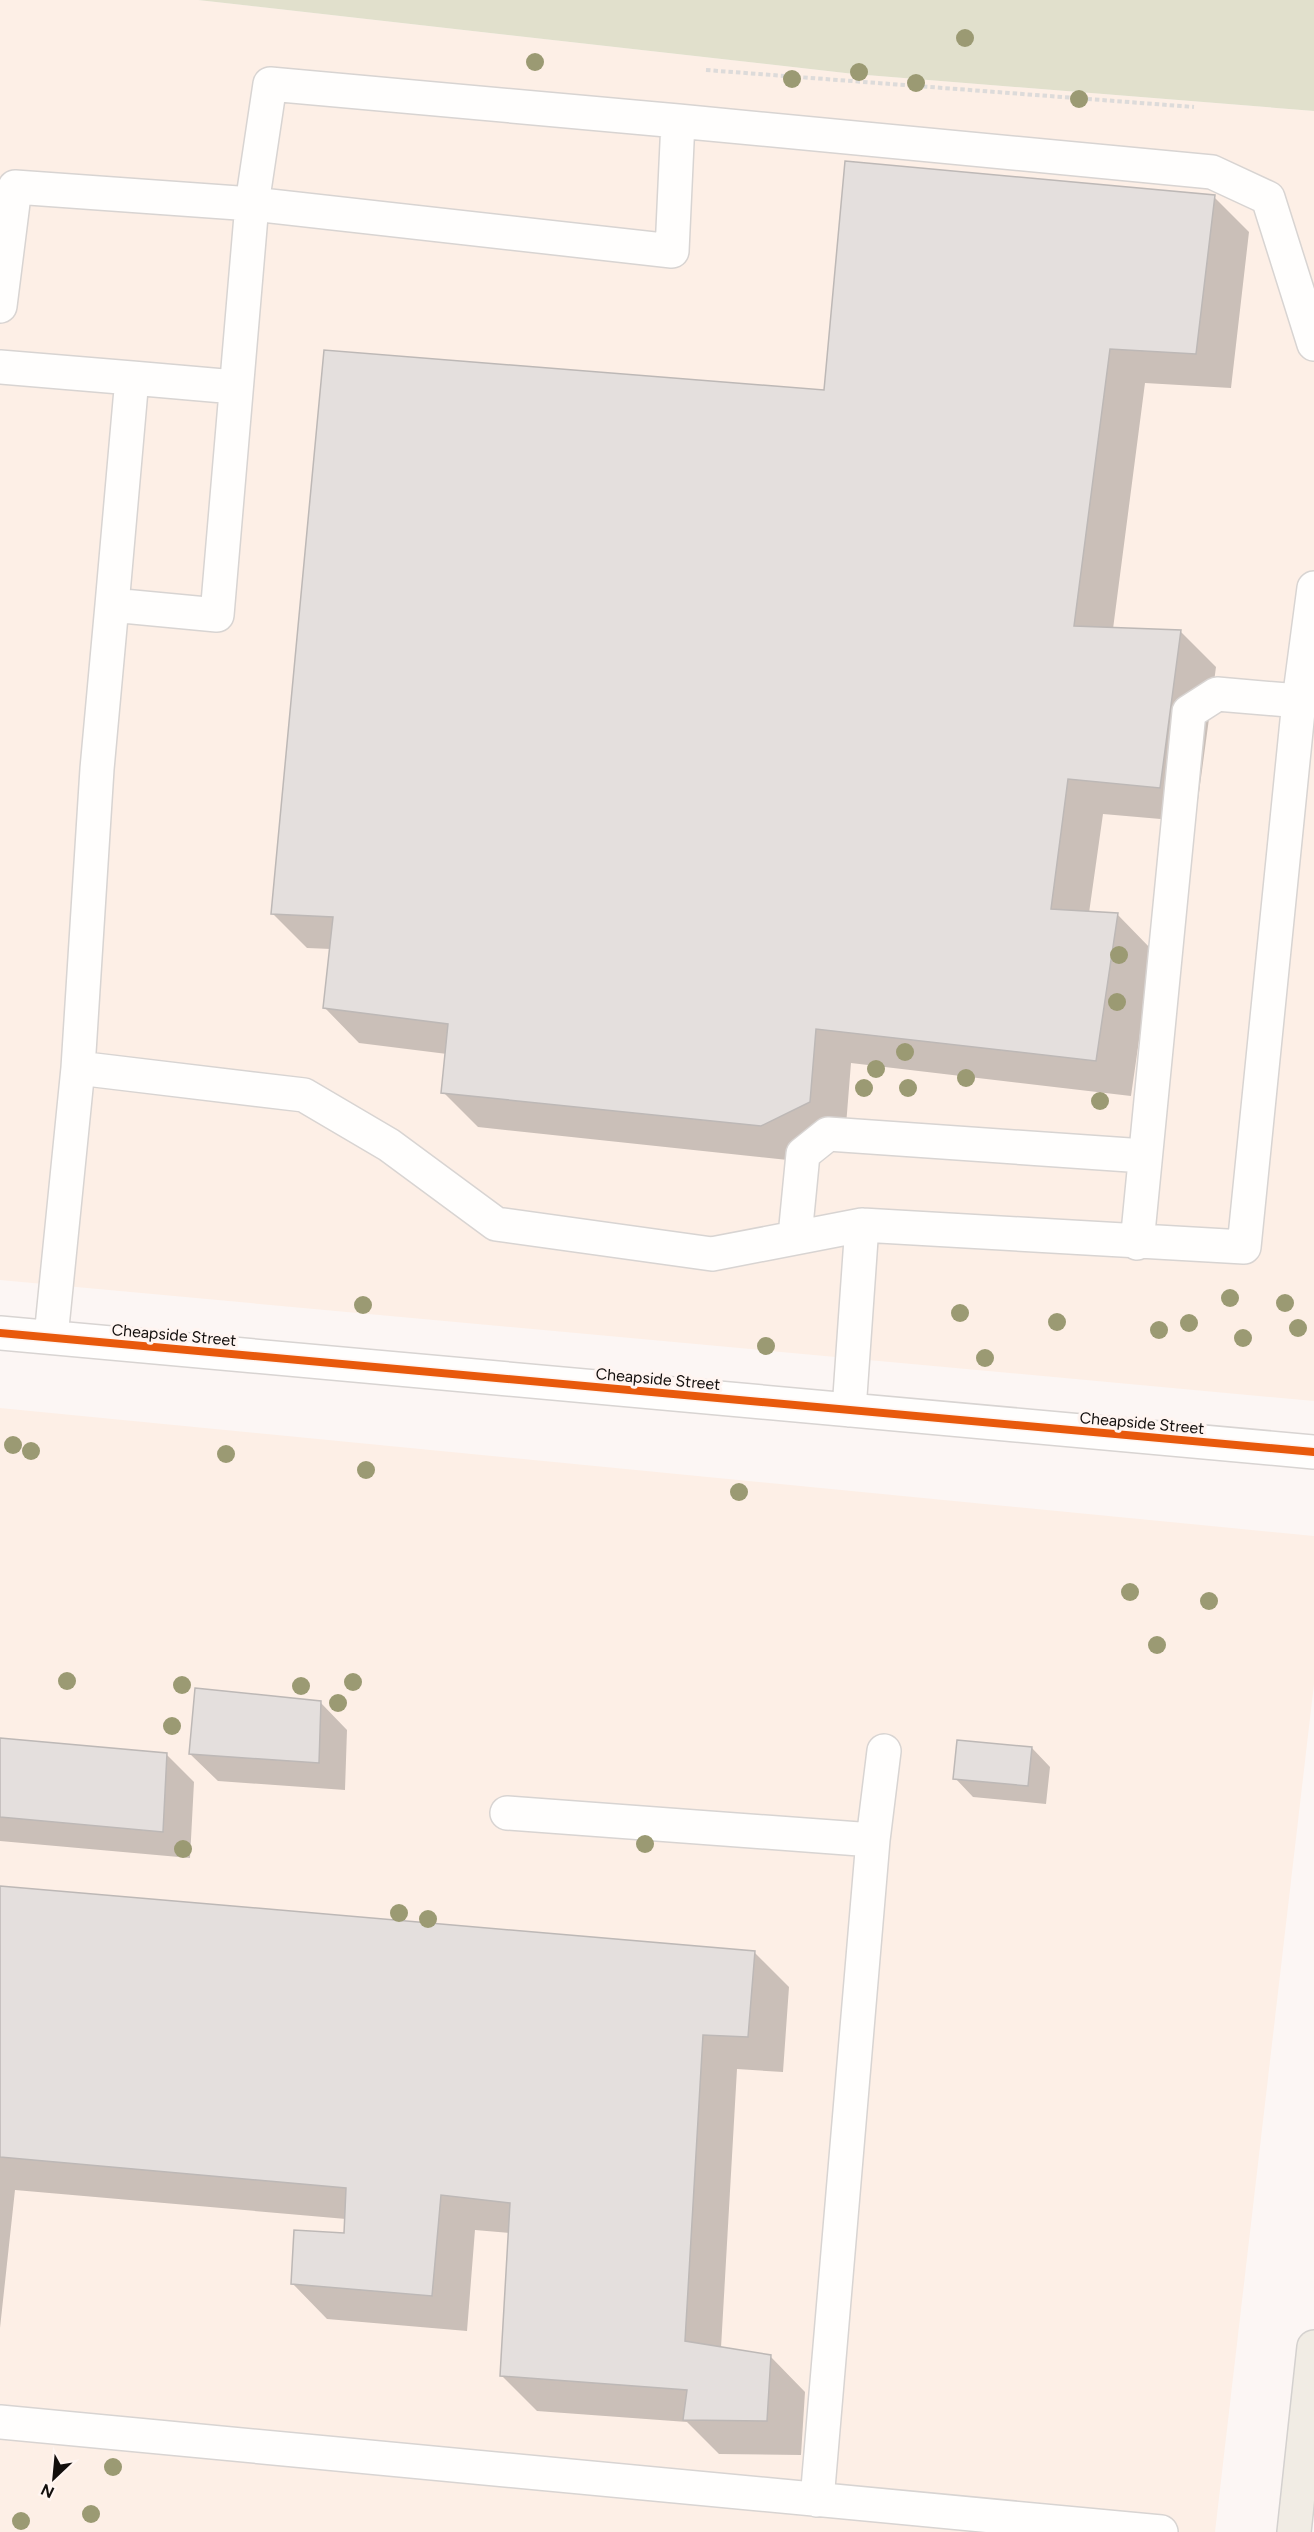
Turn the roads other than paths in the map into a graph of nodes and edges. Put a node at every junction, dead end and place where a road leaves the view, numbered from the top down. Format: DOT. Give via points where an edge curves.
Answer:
graph roads {
  1 [pos="678,121"];
  2 [pos="252,204"];
  3 [pos="0,306"];
  4 [pos="1314,344"];
  5 [pos="0,367"];
  6 [pos="132,378"];
  7 [pos="236,387"];
  8 [pos="1314,588"];
  9 [pos="112,605"];
  10 [pos="1299,701"];
  11 [pos="78,1068"];
  12 [pos="1144,1156"];
  13 [pos="862,1225"];
  14 [pos="795,1236"];
  15 [pos="1137,1243"];
  16 [pos="0,1333"];
  17 [pos="51,1337"];
  18 [pos="849,1410"];
  19 [pos="1314,1452"];
  20 [pos="884,1751"];
  21 [pos="507,1813"];
  22 [pos="873,1840"];
  23 [pos="1314,2347"];
  24 [pos="0,2422"];
  25 [pos="1308,2470"];
  26 [pos="817,2500"];
  27 [pos="1161,2532"];
  28 [pos="1294,2532"];
  1 -- 2 [label="street" via="270,84"];
  1 -- 2 [label="street" via="672,251"];
  1 -- 4 [label="street" via="1212,172 1268,198"];
  2 -- 3 [label="street" via="15,187"];
  2 -- 7 [label="street"];
  5 -- 6 [label="street"];
  6 -- 7 [label="street"];
  6 -- 9 [label="street"];
  7 -- 9 [label="street" via="217,615"];
  8 -- 10 [label="street"];
  9 -- 11 [label="street"];
  10 -- 12 [label="street" via="1217,694 1189,712"];
  10 -- 15 [label="street" via="1244,1247"];
  11 -- 14 [label="street" via="304,1095 389,1145 496,1224 712,1254"];
  11 -- 17 [label="street"];
  12 -- 14 [label="street" via="828,1134 803,1154"];
  12 -- 15 [label="street"];
  13 -- 14 [label="street"];
  13 -- 15 [label="street"];
  13 -- 18 [label="street"];
  16 -- 17 [label="street, Cheapside Street"];
  17 -- 18 [label="street, Cheapside Street"];
  18 -- 19 [label="street, Cheapside Street"];
  20 -- 22 [label="street"];
  21 -- 22 [label="street"];
  22 -- 26 [label="street"];
  23 -- 25 [label="main road"];
  24 -- 26 [label="street"];
  25 -- 28 [label="main road"];
  26 -- 27 [label="street"];
}
